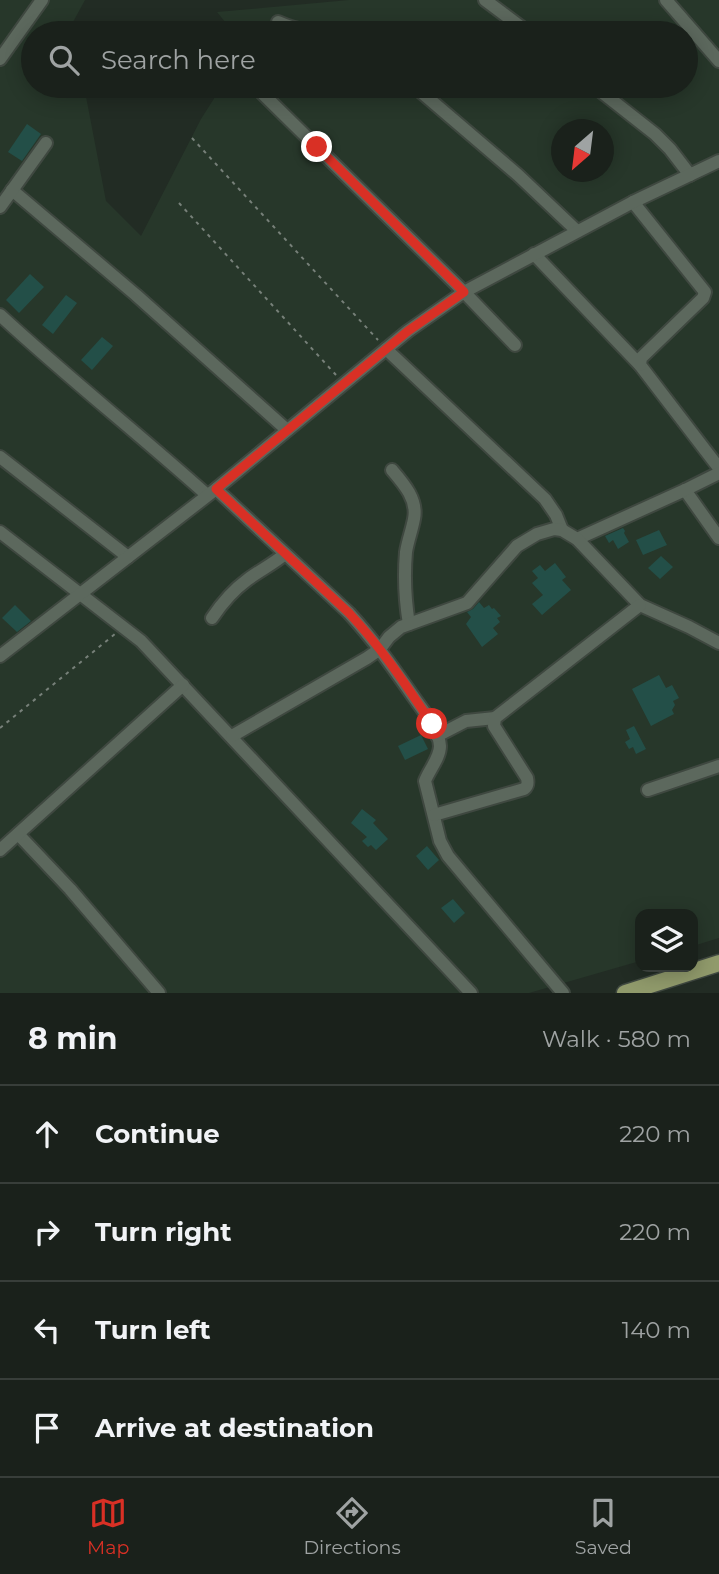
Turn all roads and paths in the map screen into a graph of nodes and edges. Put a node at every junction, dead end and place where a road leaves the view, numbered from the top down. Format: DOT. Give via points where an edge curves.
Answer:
graph roads {
  1 [pos="42,0"];
  2 [pos="485,0"];
  3 [pos="666,0"];
  4 [pos="27,21"];
  5 [pos="513,21"];
  6 [pos="684,21"];
  7 [pos="21,29"];
  8 [pos="698,37"];
  9 [pos="0,58"];
  10 [pos="719,61"];
  11 [pos="267,98"];
  12 [pos="428,98"];
  13 [pos="609,98"];
  14 [pos="192,138"];
  15 [pos="46,143"];
  16 [pos="719,161"];
  17 [pos="690,175"];
  18 [pos="12,190"];
  19 [pos="633,202"];
  20 [pos="179,203"];
  21 [pos="0,207"];
  22 [pos="577,231"];
  23 [pos="534,254"];
  24 [pos="464,292"];
  25 [pos="0,315"];
  26 [pos="514,345"];
  27 [pos="386,349"];
  28 [pos="640,365"];
  29 [pos="343,383"];
  30 [pos="287,430"];
  31 [pos="0,457"];
  32 [pos="392,470"];
  33 [pos="719,470"];
  34 [pos="685,490"];
  35 [pos="211,492"];
  36 [pos="562,530"];
  37 [pos="0,532"];
  38 [pos="719,538"];
  39 [pos="577,539"];
  40 [pos="285,554"];
  41 [pos="128,557"];
  42 [pos="80,593"];
  43 [pos="640,605"];
  44 [pos="212,618"];
  45 [pos="409,624"];
  46 [pos="124,627"];
  47 [pos="719,643"];
  48 [pos="380,649"];
  49 [pos="0,656"];
  50 [pos="183,685"];
  51 [pos="495,718"];
  52 [pos="0,728"];
  53 [pos="232,736"];
  54 [pos="437,736"];
  55 [pos="719,766"];
  56 [pos="648,790"];
  57 [pos="433,816"];
  58 [pos="18,834"];
  59 [pos="0,850"];
  60 [pos="719,963"];
  61 [pos="159,993"];
  62 [pos="471,993"];
  63 [pos="563,993"];
  64 [pos="625,993"];
  1 -- 4 [label="street"];
  2 -- 5 [label="street"];
  3 -- 6 [label="street"];
  7 -- 9 [label="street"];
  8 -- 10 [label="street"];
  11 -- 24 [label="street"];
  12 -- 22 [label="street"];
  13 -- 17 [label="street" via="655,134"];
  14 -- 27 [label="path"];
  15 -- 18 [label="street"];
  16 -- 17 [label="street"];
  17 -- 19 [label="street"];
  18 -- 21 [label="street"];
  18 -- 30 [label="street"];
  19 -- 22 [label="street"];
  19 -- 28 [label="street" via="705,292 641,358"];
  20 -- 29 [label="path"];
  22 -- 23 [label="street"];
  23 -- 24 [label="street"];
  23 -- 28 [label="street"];
  24 -- 26 [label="street"];
  24 -- 27 [label="street"];
  25 -- 35 [label="street"];
  27 -- 29 [label="street"];
  27 -- 36 [label="street" via="545,499"];
  28 -- 33 [label="street"];
  29 -- 30 [label="street"];
  30 -- 35 [label="street"];
  31 -- 41 [label="street"];
  32 -- 45 [label="street" via="414,505 406,552"];
  33 -- 34 [label="street"];
  34 -- 38 [label="street"];
  34 -- 39 [label="street"];
  35 -- 40 [label="street"];
  35 -- 41 [label="street"];
  36 -- 39 [label="street"];
  36 -- 45 [label="street" via="537,534 517,546 467,603"];
  37 -- 42 [label="street"];
  39 -- 43 [label="street"];
  40 -- 44 [label="street" via="231,593"];
  40 -- 48 [label="street" via="349,613"];
  41 -- 42 [label="street"];
  42 -- 46 [label="street"];
  42 -- 49 [label="street"];
  43 -- 47 [label="street"];
  43 -- 51 [label="street"];
  45 -- 48 [label="street"];
  46 -- 50 [label="street"];
  46 -- 52 [label="path"];
  48 -- 53 [label="street"];
  48 -- 54 [label="street"];
  50 -- 53 [label="street"];
  50 -- 58 [label="street"];
  51 -- 54 [label="street" via="466,721"];
  51 -- 57 [label="street" via="494,726 527,778 526,787"];
  53 -- 62 [label="street"];
  54 -- 57 [label="street" via="440,750 425,781"];
  55 -- 56 [label="street"];
  57 -- 63 [label="street" via="448,856"];
  58 -- 59 [label="street"];
  58 -- 61 [label="street"];
  60 -- 64 [label="main road"];
}
